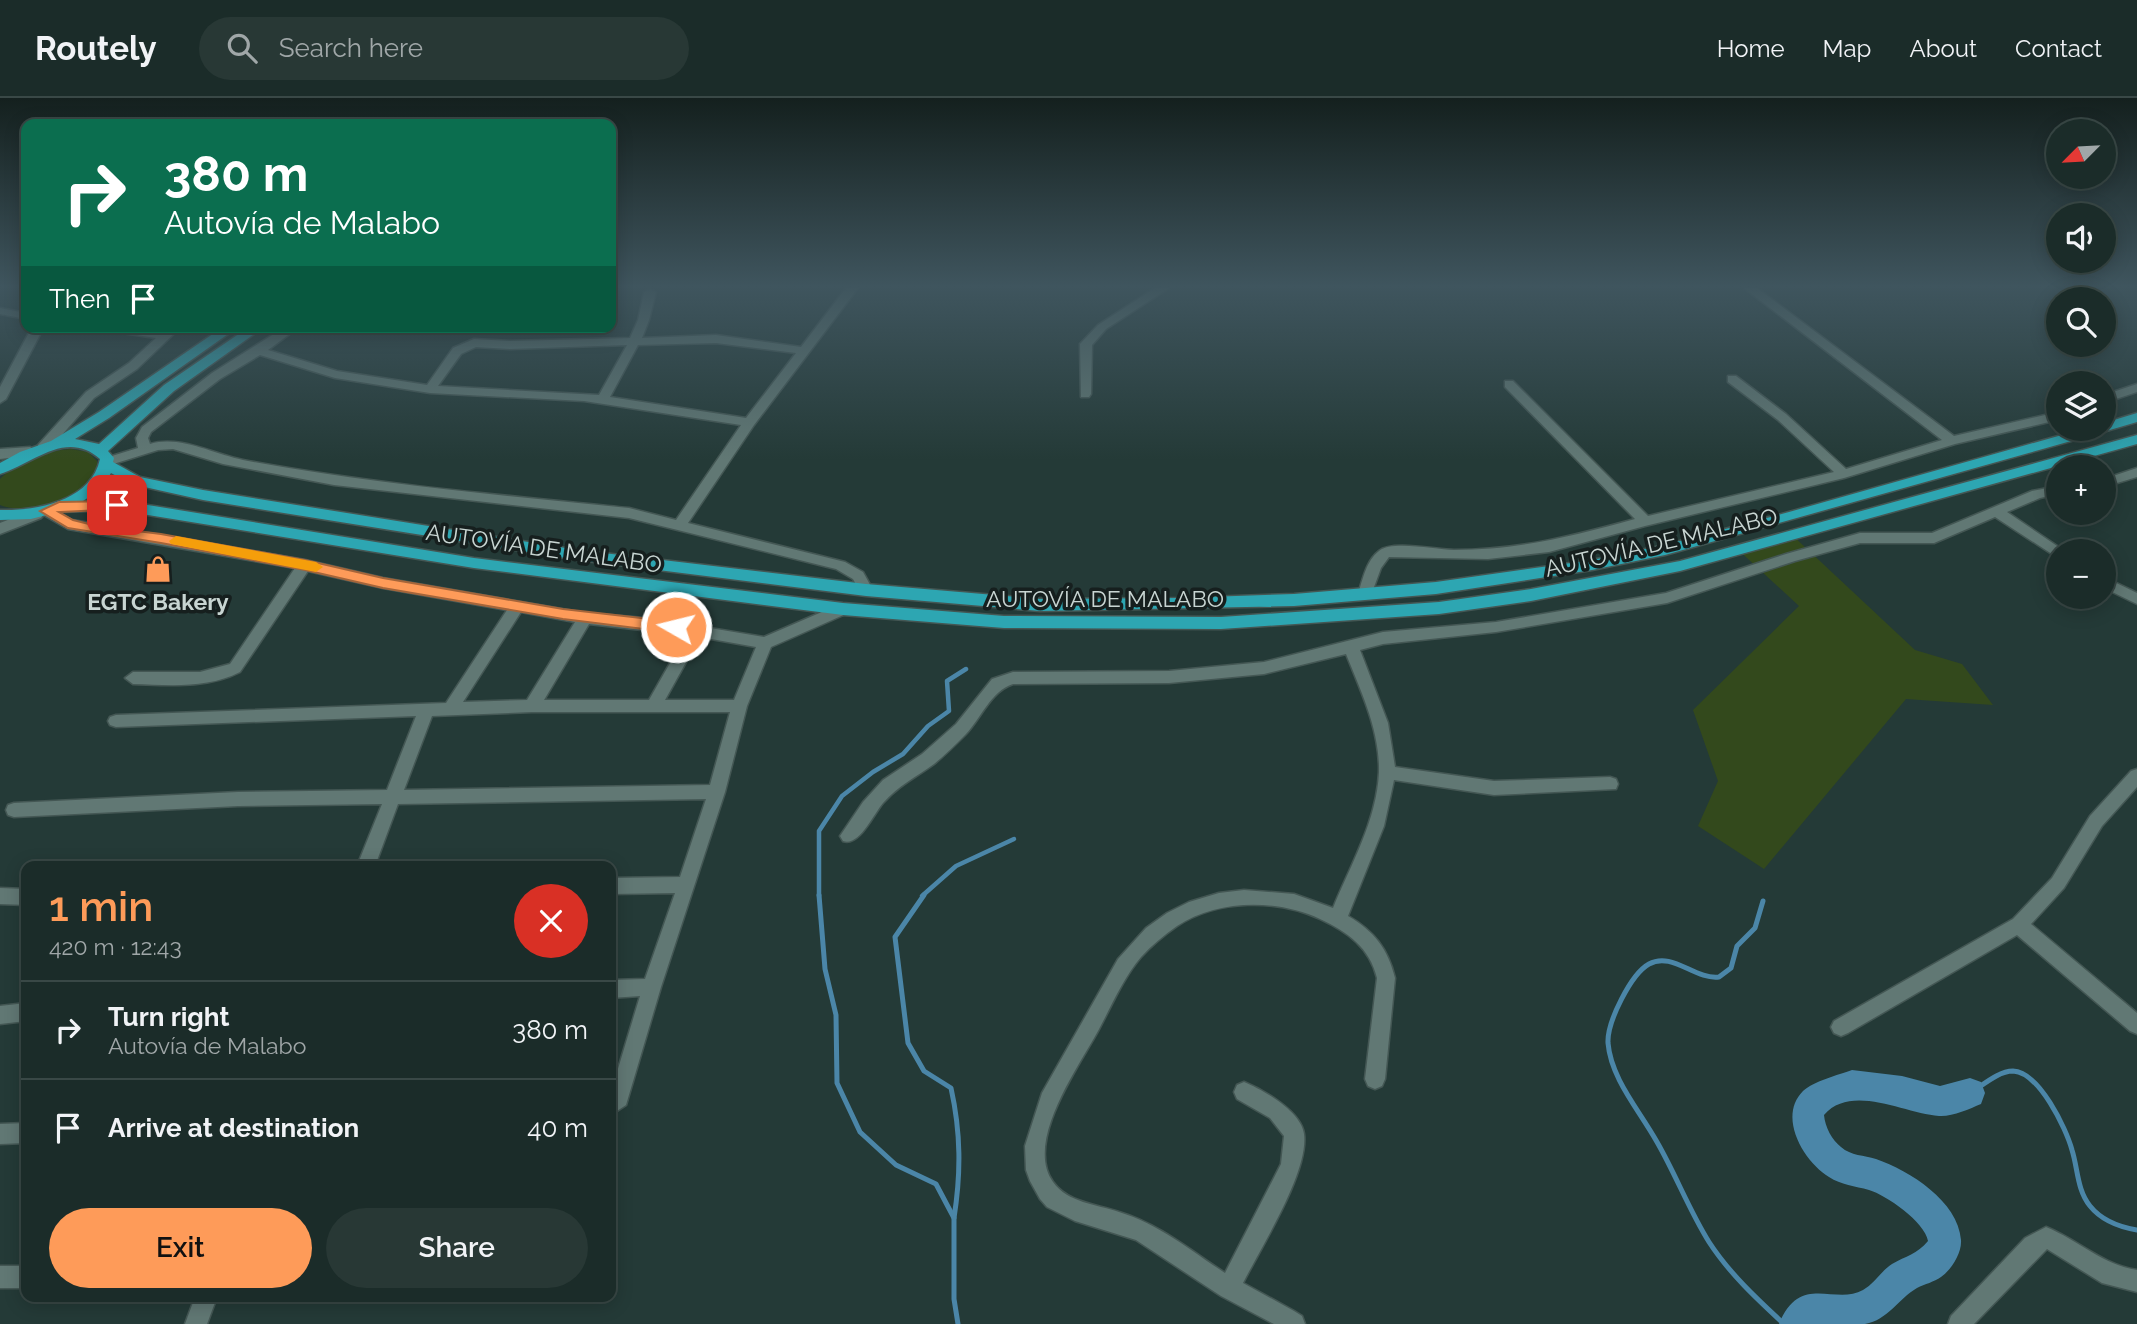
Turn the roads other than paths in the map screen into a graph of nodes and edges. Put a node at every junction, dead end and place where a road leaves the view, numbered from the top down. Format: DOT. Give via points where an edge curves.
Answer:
graph roads {
  1 [pos="28,345"];
  2 [pos="157,345"];
  3 [pos="206,345"];
  4 [pos="231,345"];
  5 [pos="266,345"];
  6 [pos="466,345"];
  7 [pos="630,345"];
  8 [pos="762,345"];
  9 [pos="808,345"];
  10 [pos="1086,345"];
  11 [pos="1826,345"];
  12 [pos="258,351"];
  13 [pos="804,351"];
  14 [pos="1732,379"];
  15 [pos="1509,384"];
  16 [pos="2137,388"];
  17 [pos="430,389"];
  18 [pos="1085,394"];
  19 [pos="2116,396"];
  20 [pos="0,399"];
  21 [pos="603,400"];
  22 [pos="2137,417"];
  23 [pos="2046,419"];
  24 [pos="749,422"];
  25 [pos="2116,423"];
  26 [pos="2137,439"];
  27 [pos="1952,441"];
  28 [pos="2055,441"];
  29 [pos="42,448"];
  30 [pos="145,451"];
  31 [pos="0,453"];
  32 [pos="105,459"];
  33 [pos="0,469"];
  34 [pos="2137,472"];
  35 [pos="1844,474"];
  36 [pos="2116,479"];
  37 [pos="2046,493"];
  38 [pos="47,510"];
  39 [pos="1996,511"];
  40 [pos="0,514"];
  41 [pos="1645,521"];
  42 [pos="680,525"];
  43 [pos="0,529"];
  44 [pos="2046,545"];
  45 [pos="305,565"];
  46 [pos="2116,588"];
  47 [pos="866,590"];
  48 [pos="1365,594"];
  49 [pos="2137,599"];
  50 [pos="517,606"];
  51 [pos="843,609"];
  52 [pos="585,618"];
  53 [pos="696,630"];
  54 [pos="765,643"];
  55 [pos="1351,647"];
  56 [pos="133,678"];
  57 [pos="654,704"];
  58 [pos="532,706"];
  59 [pos="739,706"];
  60 [pos="426,710"];
  61 [pos="450,710"];
  62 [pos="116,721"];
  63 [pos="1387,772"];
  64 [pos="2137,776"];
  65 [pos="1610,784"];
  66 [pos="717,792"];
  67 [pos="391,796"];
  68 [pos="14,810"];
  69 [pos="849,836"];
  70 [pos="368,861"];
  71 [pos="687,885"];
  72 [pos="616,886"];
  73 [pos="0,896"];
  74 [pos="21,897"];
  75 [pos="1338,918"];
  76 [pos="2019,925"];
  77 [pos="652,988"];
  78 [pos="616,989"];
  79 [pos="21,1012"];
  80 [pos="0,1014"];
  81 [pos="2137,1026"];
  82 [pos="1841,1027"];
  83 [pos="1376,1079"];
  84 [pos="1244,1092"];
  85 [pos="616,1101"];
  86 [pos="21,1133"];
  87 [pos="0,1134"];
  88 [pos="21,1276"];
  89 [pos="0,1277"];
  90 [pos="2137,1281"];
  91 [pos="1229,1287"];
  92 [pos="204,1302"];
  93 [pos="196,1324"];
  94 [pos="1294,1324"];
  95 [pos="1959,1324"];
  1 -- 20 [label="street"];
  2 -- 29 [label="street" via="90,395"];
  3 -- 29 [label="main road" via="104,415"];
  4 -- 32 [label="main road" via="169,387"];
  5 -- 12 [label="street"];
  6 -- 17 [label="street"];
  7 -- 21 [label="street"];
  8 -- 13 [label="street"];
  9 -- 13 [label="street"];
  10 -- 18 [label="street"];
  11 -- 27 [label="street"];
  12 -- 17 [label="street" via="335,374"];
  12 -- 30 [label="street" via="216,376 146,430 142,438"];
  13 -- 24 [label="street"];
  14 -- 35 [label="street"];
  15 -- 41 [label="street"];
  16 -- 19 [label="street"];
  17 -- 21 [label="street"];
  21 -- 24 [label="street"];
  22 -- 25 [label="main road"];
  23 -- 27 [label="street"];
  24 -- 42 [label="street"];
  26 -- 51 [label="main road, AUTOVÍA DE MALABO" via="1680,566 1531,596 1438,608 1221,623 1004,622"];
  27 -- 35 [label="street"];
  28 -- 48 [label="main road, AUTOVÍA DE MALABO" via="1665,550 1436,588"];
  29 -- 31 [label="main road"];
  29 -- 32 [label="main road, AUTOVÍA DE MALABO" via="89,444"];
  29 -- 33 [label="main road"];
  30 -- 32 [label="street"];
  30 -- 42 [label="street" via="174,445 223,460 334,481 614,510"];
  32 -- 38 [label="main road" via="103,476 92,487"];
  32 -- 47 [label="main road, AUTOVÍA DE MALABO" via="136,481 163,488 578,555"];
  34 -- 36 [label="street"];
  35 -- 41 [label="street"];
  37 -- 39 [label="street"];
  38 -- 40 [label="main road, AUTOVÍA DE MALABO"];
  38 -- 43 [label="main road"];
  38 -- 45 [label="street" via="68,524"];
  38 -- 51 [label="main road, AUTOVÍA DE MALABO" via="117,505 474,563"];
  39 -- 44 [label="street"];
  39 -- 55 [label="street" via="1934,538 1860,538 1667,598 1496,627 1382,638"];
  41 -- 48 [label="street" via="1549,547 1451,555 1385,553 1374,567"];
  42 -- 47 [label="street" via="840,565 858,576"];
  45 -- 50 [label="street"];
  45 -- 56 [label="street" via="226,674"];
  46 -- 49 [label="street"];
  47 -- 48 [label="main road, AUTOVÍA DE MALABO" via="1040,604 1294,600"];
  50 -- 52 [label="street"];
  50 -- 61 [label="street"];
  51 -- 54 [label="street"];
  52 -- 53 [label="street"];
  52 -- 58 [label="street"];
  53 -- 54 [label="street"];
  53 -- 57 [label="street"];
  54 -- 59 [label="street"];
  55 -- 63 [label="street" via="1374,702"];
  55 -- 69 [label="street" via="1264,668 1169,677 1013,678 997,683 962,728 928,759 889,785"];
  57 -- 58 [label="street"];
  57 -- 59 [label="street"];
  58 -- 61 [label="street"];
  59 -- 66 [label="street"];
  60 -- 61 [label="street"];
  60 -- 62 [label="street"];
  60 -- 67 [label="street"];
  63 -- 65 [label="street" via="1494,788"];
  63 -- 75 [label="street" via="1380,809"];
  64 -- 76 [label="street" via="2096,821 2058,883"];
  66 -- 67 [label="street"];
  66 -- 71 [label="street"];
  67 -- 68 [label="street"];
  67 -- 70 [label="street"];
  71 -- 72 [label="street"];
  71 -- 77 [label="street"];
  73 -- 74 [label="street"];
  75 -- 83 [label="street" via="1368,938 1384,962"];
  75 -- 91 [label="street" via="1263,895 1216,901 1166,922 1134,952 1039,1125 1034,1148 1038,1174 1047,1192 1068,1207 1128,1225 1159,1241"];
  76 -- 81 [label="street"];
  76 -- 82 [label="street"];
  77 -- 78 [label="street"];
  77 -- 85 [label="street"];
  79 -- 80 [label="street"];
  84 -- 91 [label="street" via="1277,1111 1294,1133 1291,1166"];
  86 -- 87 [label="street"];
  88 -- 89 [label="street"];
  90 -- 95 [label="street" via="2088,1265 2064,1244 2046,1238"];
  91 -- 94 [label="street"];
  92 -- 93 [label="street"];
}
